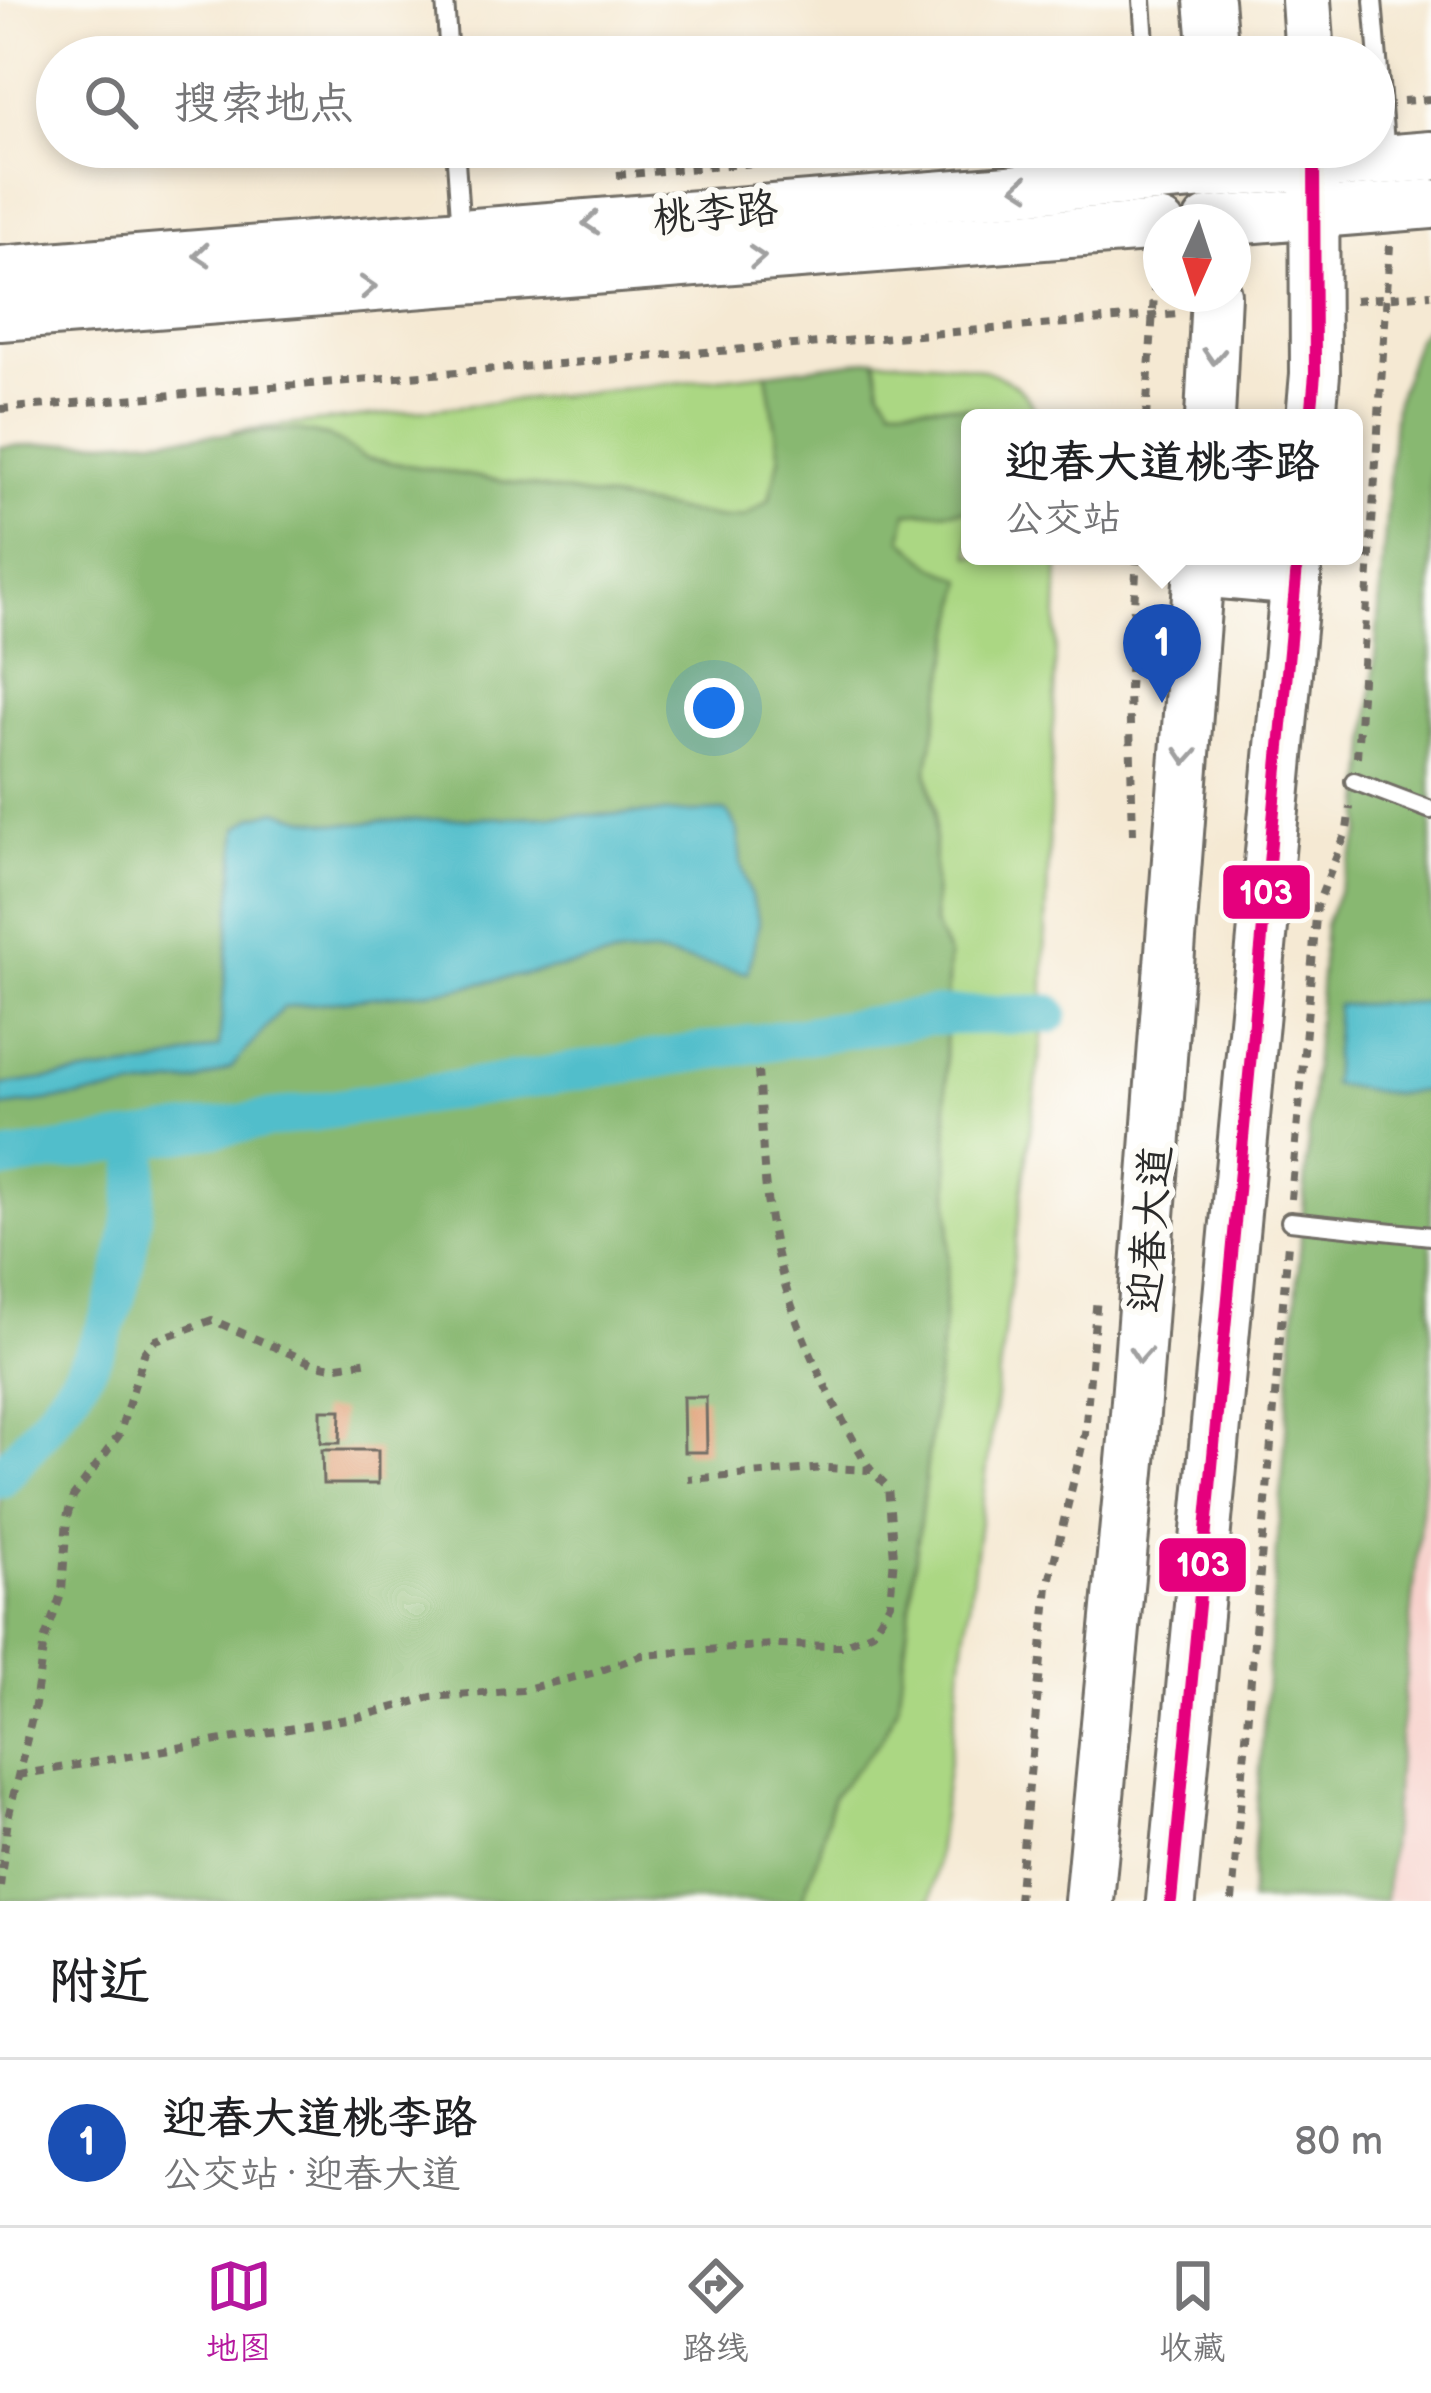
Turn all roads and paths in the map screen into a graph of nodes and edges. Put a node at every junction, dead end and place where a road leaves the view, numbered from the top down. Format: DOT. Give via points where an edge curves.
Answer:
graph roads {
  1 [pos="445,0"];
  2 [pos="1142,0"];
  3 [pos="1209,0"];
  4 [pos="1306,0"];
  5 [pos="1373,0"];
  6 [pos="448,36"];
  7 [pos="1145,36"];
  8 [pos="1212,36"];
  9 [pos="1309,36"];
  10 [pos="1379,36"];
  11 [pos="1395,133"];
  12 [pos="456,168"];
  13 [pos="1203,168"];
  14 [pos="1217,168"];
  15 [pos="1269,168"];
  16 [pos="1315,176"];
  17 [pos="1403,182"];
  18 [pos="1157,198"];
  19 [pos="1215,204"];
  20 [pos="1251,205"];
  21 [pos="462,256"];
  22 [pos="0,271"];
  23 [pos="1431,294"];
  24 [pos="1387,298"];
  25 [pos="1316,303"];
  26 [pos="1172,312"];
  27 [pos="1215,312"];
  28 [pos="0,316"];
  29 [pos="1153,316"];
  30 [pos="0,409"];
  31 [pos="1147,409"];
  32 [pos="1210,409"];
  33 [pos="1311,409"];
  34 [pos="1137,565"];
  35 [pos="1200,565"];
  36 [pos="1219,565"];
  37 [pos="1297,569"];
  38 [pos="1354,781"];
  39 [pos="1431,811"];
  40 [pos="1133,853"];
  41 [pos="758,1071"];
  42 [pos="1290,1221"];
  43 [pos="1431,1236"];
  44 [pos="1097,1294"];
  45 [pos="369,1361"];
  46 [pos="871,1470"];
  47 [pos="688,1479"];
  48 [pos="1101,1774"];
  49 [pos="18,1775"];
  50 [pos="1183,1781"];
  51 [pos="0,1887"];
  52 [pos="1018,1901"];
  53 [pos="1089,1901"];
  54 [pos="1172,1901"];
  55 [pos="1232,1901"];
  1 -- 6 [label="lane"];
  2 -- 7 [label="lane"];
  3 -- 8 [label="main road"];
  4 -- 9 [label="main road"];
  5 -- 10 [label="lane"];
  11 -- 17 [label="lane"];
  12 -- 21 [label="lane"];
  13 -- 18 [label="main road, 桃李路"];
  14 -- 19 [label="main road"];
  15 -- 16 [label="main road, 桃李路"];
  16 -- 17 [label="main road, 桃李路"];
  16 -- 20 [label="main road, 桃李路"];
  16 -- 25 [label="main road"];
  17 -- 24 [label="path"];
  18 -- 21 [label="main road, 桃李路"];
  18 -- 29 [label="path"];
  21 -- 22 [label="main road, 桃李路, one-way"];
  28 -- 21 [label="main road, 桃李路, one-way"];
  23 -- 24 [label="path"];
  24 -- 25 [label="path"];
  24 -- 38 [label="path"];
  25 -- 33 [label="main road"];
  26 -- 29 [label="path"];
  27 -- 32 [label="main road, one-way"];
  29 -- 30 [label="path"];
  29 -- 31 [label="path"];
  34 -- 40 [label="path" via="1129,689"];
  35 -- 48 [label="main road, 迎春大道, one-way"];
  36 -- 37 [label="main road"];
  37 -- 50 [label="main road, 迎春大道"];
  38 -- 39 [label="lane"];
  38 -- 42 [label="path" via="1347,830 1316,906"];
  41 -- 46 [label="path" via="770,1220 786,1284 823,1388"];
  42 -- 43 [label="lane"];
  42 -- 55 [label="path"];
  44 -- 52 [label="path" via="1085,1434 1048,1586"];
  45 -- 49 [label="path" via="312,1364 212,1320 145,1351 119,1435 67,1516 62,1592 44,1641"];
  46 -- 47 [label="path"];
  46 -- 49 [label="path" via="888,1487 890,1603 873,1632 841,1646 642,1655 522,1690 431,1697 359,1717"];
  48 -- 50 [label="main road"];
  48 -- 53 [label="main road, 迎春大道"];
  49 -- 51 [label="path"];
  50 -- 54 [label="main road, 迎春大道"];
}
